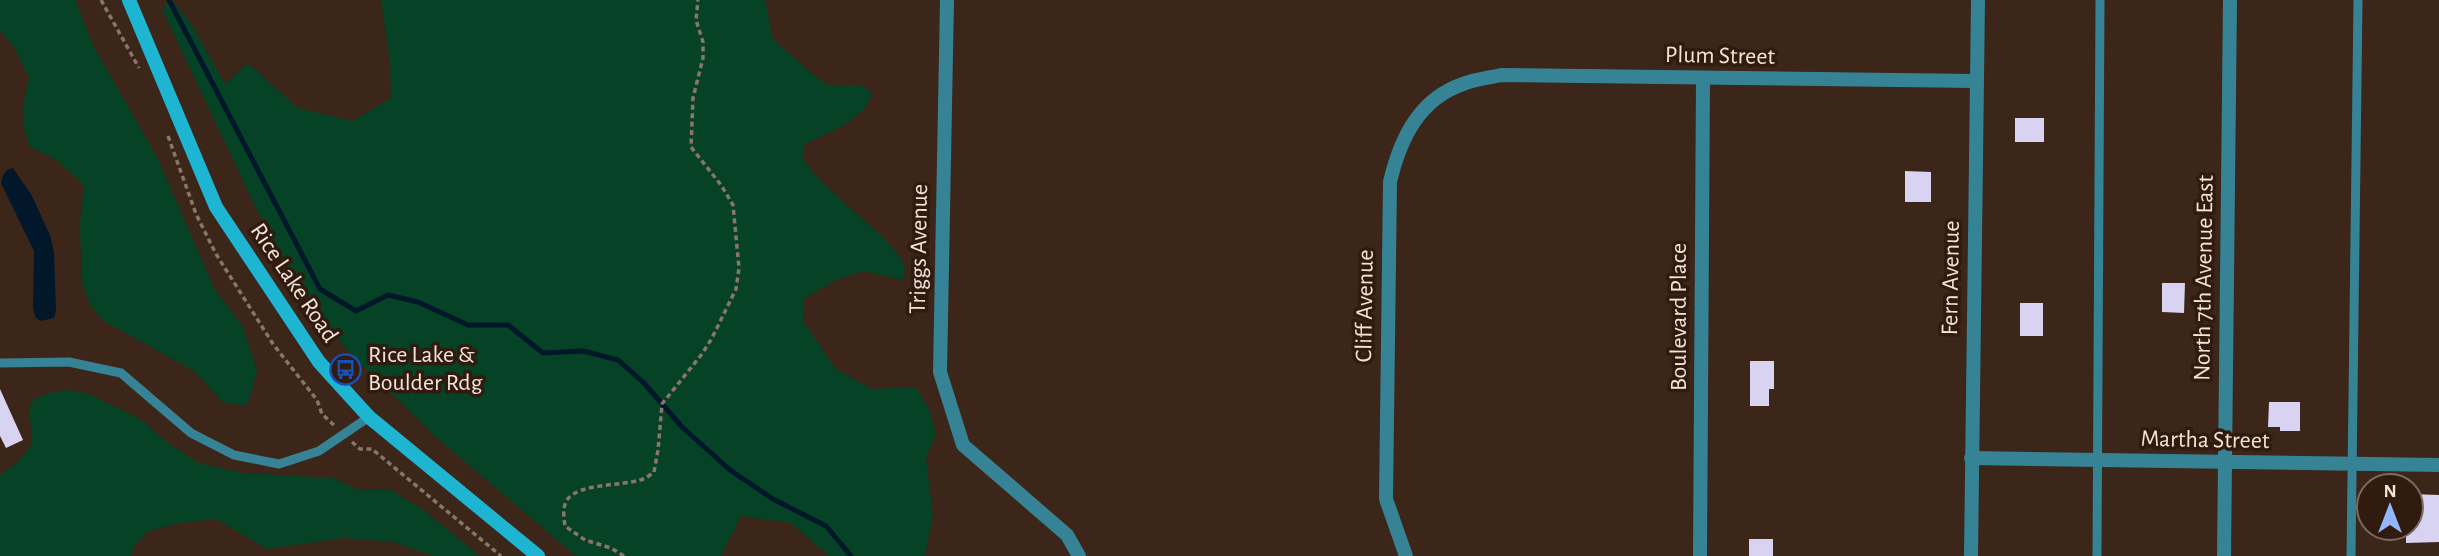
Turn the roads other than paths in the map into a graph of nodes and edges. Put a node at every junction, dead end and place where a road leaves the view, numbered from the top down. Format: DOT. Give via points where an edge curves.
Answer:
graph roads {
  1 [pos="129,0"];
  2 [pos="947,0"];
  3 [pos="1978,0"];
  4 [pos="2100,0"];
  5 [pos="2230,0"];
  6 [pos="2358,0"];
  7 [pos="1703,79"];
  8 [pos="1976,80"];
  9 [pos="1464,83"];
  10 [pos="0,363"];
  11 [pos="369,417"];
  12 [pos="1971,458"];
  13 [pos="2099,461"];
  14 [pos="2225,462"];
  15 [pos="2352,464"];
  16 [pos="2439,465"];
  17 [pos="538,556"];
  18 [pos="1079,556"];
  19 [pos="1406,556"];
  20 [pos="1700,556"];
  21 [pos="1970,556"];
  22 [pos="2098,556"];
  23 [pos="2224,556"];
  24 [pos="2351,556"];
  1 -- 11 [label="main road, Rice Lake Road" via="216,208 319,362"];
  2 -- 18 [label="street, Triggs Avenue" via="940,372 963,445 1067,535"];
  3 -- 8 [label="street, Fern Avenue"];
  4 -- 13 [label="lane"];
  5 -- 14 [label="street, North 7th Avenue East"];
  6 -- 15 [label="lane"];
  7 -- 8 [label="street, Plum Street"];
  7 -- 9 [label="street, Plum Street" via="1501,75"];
  7 -- 20 [label="street, Boulevard Place"];
  8 -- 12 [label="street, Fern Avenue"];
  9 -- 19 [label="street, Cliff Avenue" via="1427,105 1409,127 1390,182 1386,499"];
  10 -- 11 [label="lane" via="69,362 121,373 191,433 234,455 279,464 319,451"];
  11 -- 17 [label="main road, Rice Lake Road"];
  12 -- 13 [label="street, Martha Street"];
  12 -- 21 [label="street, Fern Avenue"];
  13 -- 14 [label="street, Martha Street"];
  13 -- 22 [label="lane"];
  14 -- 15 [label="street, Martha Street"];
  14 -- 23 [label="street, North 7th Avenue East"];
  15 -- 16 [label="street, Martha Street"];
  15 -- 24 [label="lane"];
}
